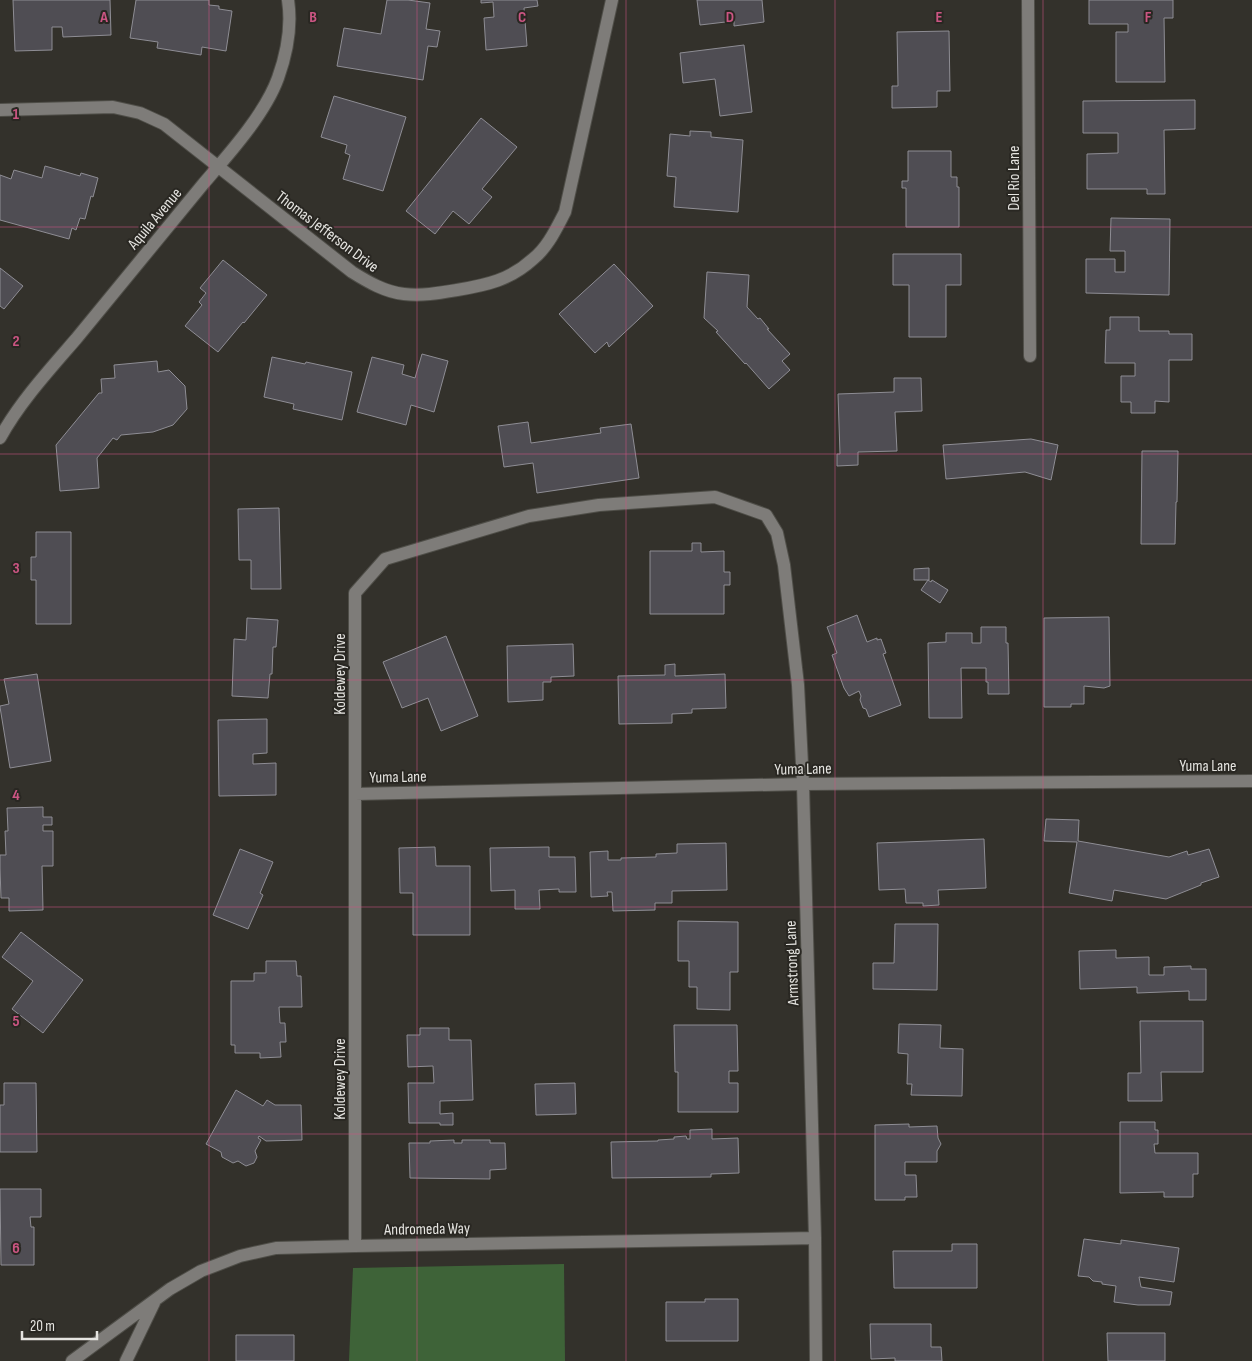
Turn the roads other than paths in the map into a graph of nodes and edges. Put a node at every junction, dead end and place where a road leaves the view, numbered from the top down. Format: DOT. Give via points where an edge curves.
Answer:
graph roads {
  1 [pos="288,0"];
  2 [pos="612,0"];
  3 [pos="1028,0"];
  4 [pos="0,110"];
  5 [pos="218,166"];
  6 [pos="1030,356"];
  7 [pos="0,438"];
  8 [pos="784,565"];
  9 [pos="1252,781"];
  10 [pos="803,784"];
  11 [pos="355,794"];
  12 [pos="815,1238"];
  13 [pos="355,1246"];
  14 [pos="155,1301"];
  15 [pos="72,1361"];
  16 [pos="126,1361"];
  17 [pos="816,1361"];
  1 -- 5 [label="street, Aquila Avenue" via="288,45 278,79 254,122"];
  2 -- 5 [label="street, Thomas Jefferson Drive" via="565,212 553,237 534,259 489,284 430,295 403,294 375,286 352,272"];
  3 -- 6 [label="street, Del Rio Lane"];
  4 -- 5 [label="street, Thomas Jefferson Drive" via="113,106 164,124"];
  5 -- 7 [label="street, Aquila Avenue" via="31,394"];
  8 -- 10 [label="street, Armstrong Lane" via="798,685"];
  8 -- 11 [label="street, Koldewey Drive" via="777,533 766,515 715,498 599,505 529,516 385,559 355,593"];
  9 -- 10 [label="street, Yuma Lane"];
  10 -- 11 [label="street, Yuma Lane"];
  10 -- 12 [label="street, Armstrong Lane"];
  11 -- 13 [label="street, Koldewey Drive"];
  12 -- 13 [label="street, Andromeda Way"];
  12 -- 17 [label="street, Armstrong Lane"];
  13 -- 14 [label="street, Andromeda Way" via="276,1248 240,1256 201,1270"];
  14 -- 15 [label="street, Andromeda Way"];
  14 -- 16 [label="street"];
}
